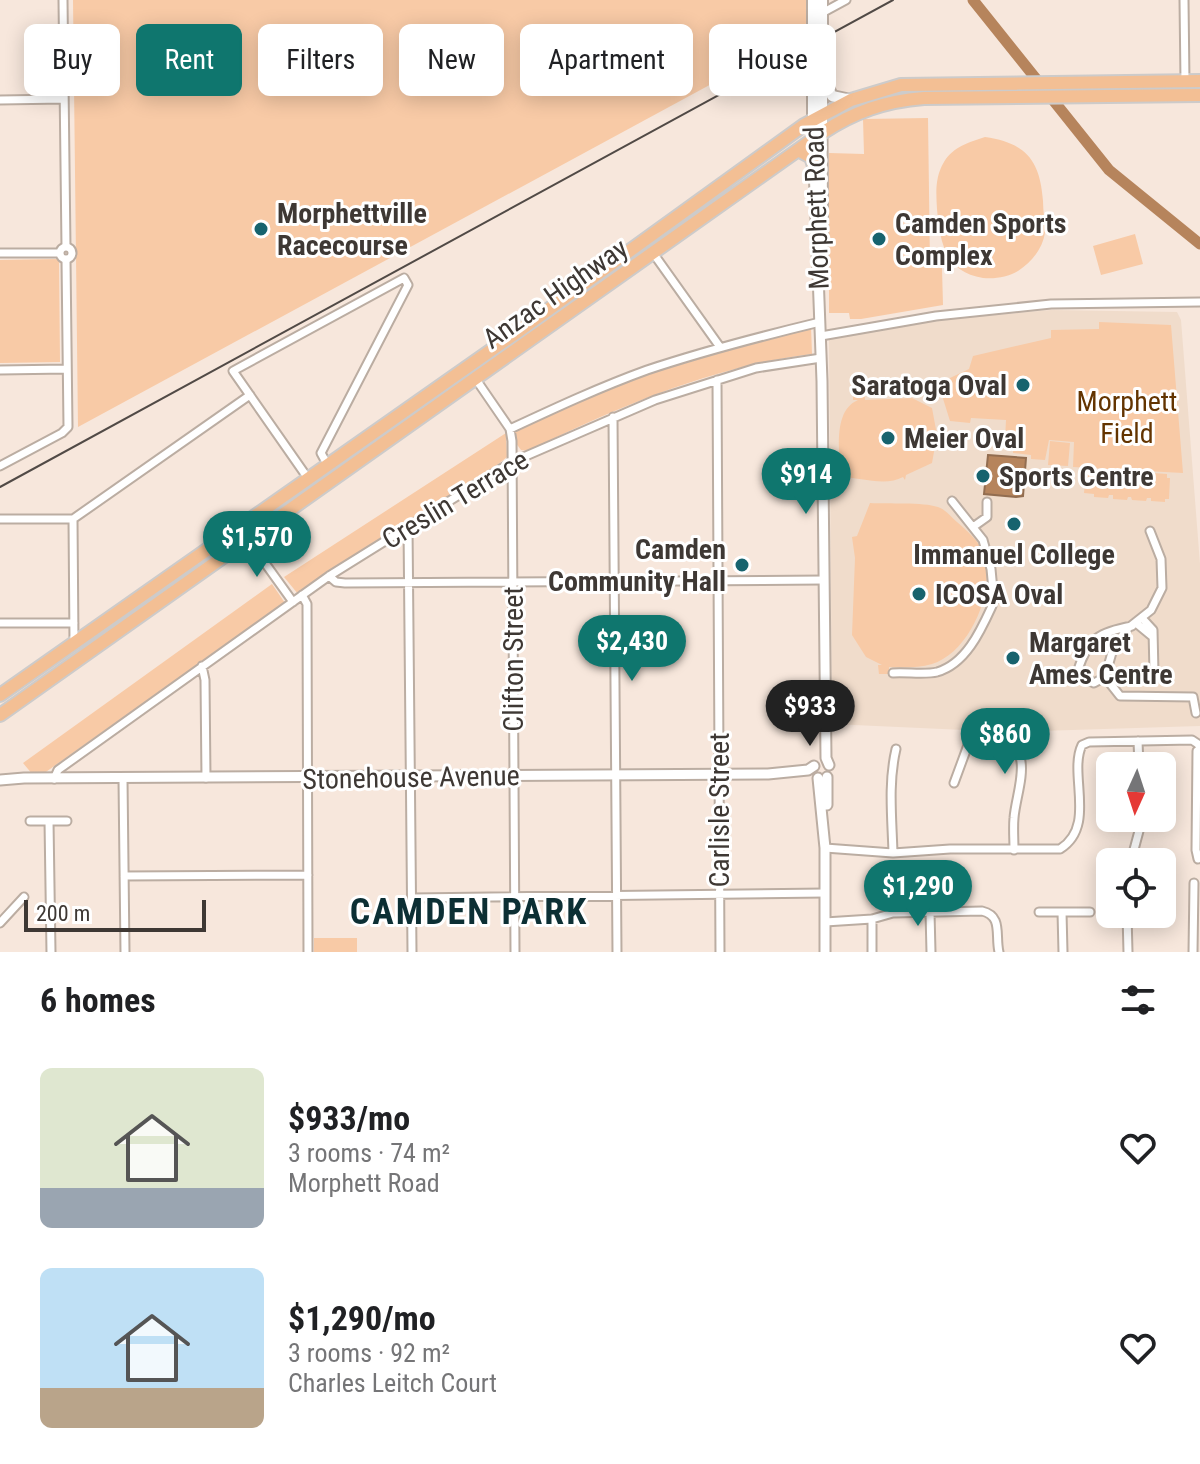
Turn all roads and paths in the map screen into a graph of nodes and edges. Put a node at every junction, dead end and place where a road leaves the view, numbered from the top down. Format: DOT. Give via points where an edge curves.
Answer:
graph roads {
  1 [pos="63,0"];
  2 [pos="813,0"];
  3 [pos="822,0"];
  4 [pos="846,0"];
  5 [pos="1184,0"];
  6 [pos="822,13"];
  7 [pos="822,24"];
  8 [pos="1171,81"];
  9 [pos="1185,81"];
  10 [pos="1200,81"];
  11 [pos="948,83"];
  12 [pos="1200,93"];
  13 [pos="819,96"];
  14 [pos="832,96"];
  15 [pos="1179,96"];
  16 [pos="949,97"];
  17 [pos="64,99"];
  18 [pos="0,100"];
  19 [pos="851,100"];
  20 [pos="817,117"];
  21 [pos="818,136"];
  22 [pos="798,150"];
  23 [pos="814,166"];
  24 [pos="62,250"];
  25 [pos="0,253"];
  26 [pos="653,253"];
  27 [pos="609,265"];
  28 [pos="629,270"];
  29 [pos="582,284"];
  30 [pos="602,289"];
  31 [pos="1200,302"];
  32 [pos="820,321"];
  33 [pos="821,336"];
  34 [pos="720,347"];
  35 [pos="821,358"];
  36 [pos="67,369"];
  37 [pos="0,370"];
  38 [pos="475,378"];
  39 [pos="717,380"];
  40 [pos="428,394"];
  41 [pos="250,395"];
  42 [pos="447,397"];
  43 [pos="415,403"];
  44 [pos="428,411"];
  45 [pos="613,417"];
  46 [pos="510,429"];
  47 [pos="512,462"];
  48 [pos="327,464"];
  49 [pos="0,466"];
  50 [pos="307,477"];
  51 [pos="280,497"];
  52 [pos="952,501"];
  53 [pos="987,502"];
  54 [pos="297,503"];
  55 [pos="267,507"];
  56 [pos="279,516"];
  57 [pos="0,519"];
  58 [pos="73,519"];
  59 [pos="408,526"];
  60 [pos="973,527"];
  61 [pos="1150,531"];
  62 [pos="247,538"];
  63 [pos="329,576"];
  64 [pos="824,580"];
  65 [pos="512,581"];
  66 [pos="616,581"];
  67 [pos="718,581"];
  68 [pos="410,582"];
  69 [pos="302,595"];
  70 [pos="293,602"];
  71 [pos="1137,622"];
  72 [pos="0,623"];
  73 [pos="74,623"];
  74 [pos="74,642"];
  75 [pos="41,666"];
  76 [pos="202,666"];
  77 [pos="65,669"];
  78 [pos="893,673"];
  79 [pos="1105,677"];
  80 [pos="1160,677"];
  81 [pos="47,682"];
  82 [pos="0,695"];
  83 [pos="825,712"];
  84 [pos="1196,713"];
  85 [pos="0,715"];
  86 [pos="1138,741"];
  87 [pos="896,749"];
  88 [pos="1200,749"];
  89 [pos="1138,752"];
  90 [pos="819,772"];
  91 [pos="719,774"];
  92 [pos="617,775"];
  93 [pos="514,776"];
  94 [pos="411,777"];
  95 [pos="206,778"];
  96 [pos="308,778"];
  97 [pos="54,779"];
  98 [pos="123,779"];
  99 [pos="0,783"];
  100 [pos="954,783"];
  101 [pos="30,821"];
  102 [pos="49,821"];
  103 [pos="67,821"];
  104 [pos="825,848"];
  105 [pos="1014,850"];
  106 [pos="893,853"];
  107 [pos="1200,855"];
  108 [pos="308,875"];
  109 [pos="124,876"];
  110 [pos="1194,883"];
  111 [pos="825,893"];
  112 [pos="720,894"];
  113 [pos="616,896"];
  114 [pos="24,897"];
  115 [pos="515,897"];
  116 [pos="412,898"];
  117 [pos="930,912"];
  118 [pos="1039,912"];
  119 [pos="1062,912"];
  120 [pos="1090,912"];
  121 [pos="872,919"];
  122 [pos="825,922"];
  123 [pos="0,923"];
  124 [pos="1127,928"];
  125 [pos="51,952"];
  126 [pos="125,952"];
  127 [pos="308,952"];
  128 [pos="412,952"];
  129 [pos="515,952"];
  130 [pos="617,952"];
  131 [pos="720,952"];
  132 [pos="825,952"];
  133 [pos="872,952"];
  134 [pos="931,952"];
  135 [pos="999,952"];
  136 [pos="1063,952"];
  137 [pos="1128,952"];
  138 [pos="1193,952"];
  1 -- 17 [label="street"];
  2 -- 20 [label="main road, Morphett Road"];
  3 -- 6 [label="main road, Morphett Road"];
  4 -- 6 [label="street"];
  5 -- 9 [label="street"];
  6 -- 7 [label="main road, Morphett Road"];
  8 -- 9 [label="highway, Anzac Highway"];
  8 -- 11 [label="highway, Anzac Highway"];
  8 -- 15 [label="highway"];
  9 -- 10 [label="highway, Anzac Highway"];
  9 -- 12 [label="highway"];
  11 -- 16 [label="highway"];
  11 -- 19 [label="highway, Anzac Highway" via="901,85"];
  12 -- 15 [label="highway, Anzac Highway"];
  13 -- 20 [label="main road, Morphett Road"];
  14 -- 19 [label="main road"];
  15 -- 16 [label="highway, Anzac Highway"];
  16 -- 21 [label="highway, Anzac Highway" via="880,104"];
  17 -- 18 [label="street"];
  17 -- 24 [label="street"];
  19 -- 20 [label="highway, Anzac Highway"];
  20 -- 21 [label="main road, Morphett Road"];
  20 -- 27 [label="highway, Anzac Highway"];
  21 -- 22 [label="highway, Anzac Highway"];
  21 -- 23 [label="street, Morphett Road"];
  21 -- 32 [label="street, Morphett Road" via="824,265"];
  22 -- 23 [label="highway" via="811,157"];
  22 -- 26 [label="highway, Anzac Highway"];
  23 -- 32 [label="street, Morphett Road"];
  24 -- 25 [label="street"];
  24 -- 36 [label="street" via="72,254 66,260"];
  26 -- 28 [label="highway, Anzac Highway"];
  26 -- 34 [label="street"];
  27 -- 28 [label="highway" via="617,272"];
  27 -- 29 [label="highway, Anzac Highway"];
  28 -- 30 [label="highway, Anzac Highway"];
  29 -- 30 [label="highway" via="597,280"];
  29 -- 40 [label="highway, Anzac Highway"];
  30 -- 38 [label="highway, Anzac Highway"];
  31 -- 33 [label="street" via="1051,304"];
  32 -- 33 [label="street, Morphett Road"];
  32 -- 34 [label="street"];
  33 -- 35 [label="street, Morphett Road"];
  34 -- 46 [label="street" via="621,380"];
  35 -- 39 [label="street, Creslin Terrace"];
  35 -- 64 [label="street, Morphett Road"];
  36 -- 37 [label="street"];
  36 -- 49 [label="street" via="68,427"];
  38 -- 42 [label="highway, Anzac Highway"];
  38 -- 46 [label="street"];
  39 -- 45 [label="street, Creslin Terrace"];
  39 -- 67 [label="street, Carlisle Street"];
  40 -- 42 [label="highway" via="433,400"];
  40 -- 43 [label="highway, Anzac Highway"];
  41 -- 48 [label="street" via="233,371 404,278 408,285 321,453"];
  41 -- 50 [label="street"];
  41 -- 58 [label="street"];
  42 -- 44 [label="highway, Anzac Highway"];
  43 -- 44 [label="highway" via="422,402"];
  43 -- 48 [label="highway, Anzac Highway"];
  44 -- 54 [label="highway, Anzac Highway"];
  45 -- 47 [label="street, Creslin Terrace"];
  45 -- 66 [label="street"];
  46 -- 47 [label="street, Clifton Street"];
  47 -- 59 [label="street, Creslin Terrace"];
  47 -- 65 [label="street, Clifton Street"];
  48 -- 50 [label="highway, Anzac Highway"];
  50 -- 51 [label="highway, Anzac Highway"];
  51 -- 54 [label="highway" via="285,505"];
  51 -- 55 [label="highway, Anzac Highway"];
  52 -- 60 [label="street"];
  53 -- 60 [label="street" via="987,517"];
  54 -- 56 [label="highway, Anzac Highway"];
  55 -- 56 [label="highway"];
  55 -- 74 [label="highway, Anzac Highway"];
  56 -- 62 [label="highway, Anzac Highway"];
  57 -- 58 [label="street"];
  58 -- 73 [label="street"];
  59 -- 63 [label="street, Creslin Terrace"];
  59 -- 68 [label="street"];
  60 -- 78 [label="street" via="983,540 991,569 993,603 982,630 960,659 938,672"];
  61 -- 71 [label="street" via="1161,559 1162,588 1158,601"];
  62 -- 70 [label="street"];
  62 -- 77 [label="highway, Anzac Highway"];
  63 -- 68 [label="street" via="336,582"];
  63 -- 69 [label="street, Creslin Terrace"];
  64 -- 67 [label="street"];
  64 -- 83 [label="street, Morphett Road"];
  65 -- 66 [label="street"];
  65 -- 68 [label="street"];
  65 -- 93 [label="street, Clifton Street"];
  66 -- 67 [label="street"];
  66 -- 92 [label="street"];
  67 -- 91 [label="street, Carlisle Street"];
  68 -- 94 [label="street"];
  69 -- 70 [label="street, Creslin Terrace"];
  69 -- 96 [label="street" via="307,604"];
  70 -- 76 [label="street, Creslin Terrace"];
  71 -- 79 [label="street" via="1113,649"];
  71 -- 79 [label="street" via="1105,632 1089,645 1078,670 1094,683"];
  71 -- 80 [label="street" via="1153,630 1154,673"];
  72 -- 73 [label="street"];
  73 -- 74 [label="street"];
  74 -- 75 [label="highway, Anzac Highway"];
  75 -- 77 [label="highway"];
  75 -- 81 [label="highway"];
  75 -- 82 [label="highway, Anzac Highway"];
  76 -- 95 [label="street"];
  76 -- 97 [label="street, Creslin Terrace" via="58,770"];
  77 -- 81 [label="highway, Anzac Highway"];
  79 -- 84 [label="street" via="1120,696 1193,697"];
  81 -- 85 [label="highway, Anzac Highway"];
  83 -- 90 [label="street, Morphett Road"];
  83 -- 90 [label="street, Morphett Road" via="829,765 823,762"];
  86 -- 88 [label="street" via="1192,740"];
  86 -- 89 [label="street"];
  86 -- 105 [label="street" via="1082,745 1080,817 1067,845"];
  87 -- 106 [label="street" via="890,779"];
  88 -- 107 [label="street" via="1198,859"];
  90 -- 91 [label="street, Stonehouse Avenue"];
  90 -- 104 [label="street, Morphett Road"];
  91 -- 92 [label="street, Stonehouse Avenue"];
  91 -- 112 [label="street, Carlisle Street"];
  92 -- 93 [label="street, Stonehouse Avenue"];
  92 -- 113 [label="street"];
  93 -- 94 [label="street, Stonehouse Avenue"];
  93 -- 115 [label="street, Clifton Street"];
  94 -- 96 [label="street, Stonehouse Avenue"];
  94 -- 116 [label="street"];
  95 -- 96 [label="street, Stonehouse Avenue"];
  95 -- 98 [label="street, Stonehouse Avenue"];
  96 -- 108 [label="street"];
  97 -- 98 [label="street, Stonehouse Avenue"];
  97 -- 99 [label="street, Stonehouse Avenue"];
  98 -- 109 [label="street"];
  100 -- 105 [label="street" via="968,745 1014,745 1020,757"];
  101 -- 102 [label="street"];
  102 -- 103 [label="street"];
  102 -- 125 [label="street"];
  104 -- 106 [label="street"];
  104 -- 111 [label="street, Morphett Road"];
  105 -- 106 [label="street"];
  108 -- 109 [label="street"];
  108 -- 127 [label="street"];
  109 -- 126 [label="street"];
  110 -- 138 [label="street"];
  111 -- 112 [label="street"];
  111 -- 122 [label="street, Morphett Road"];
  112 -- 113 [label="street"];
  112 -- 131 [label="street, Carlisle Street"];
  113 -- 115 [label="street"];
  113 -- 130 [label="street"];
  114 -- 123 [label="street"];
  115 -- 116 [label="street"];
  115 -- 129 [label="street, Clifton Street"];
  116 -- 128 [label="street"];
  117 -- 121 [label="street"];
  117 -- 134 [label="street"];
  117 -- 135 [label="street" via="989,913 997,921"];
  118 -- 119 [label="street"];
  119 -- 120 [label="street"];
  119 -- 136 [label="street"];
  121 -- 122 [label="street"];
  121 -- 133 [label="street"];
  122 -- 132 [label="street, Morphett Road"];
  124 -- 137 [label="street"];
}
